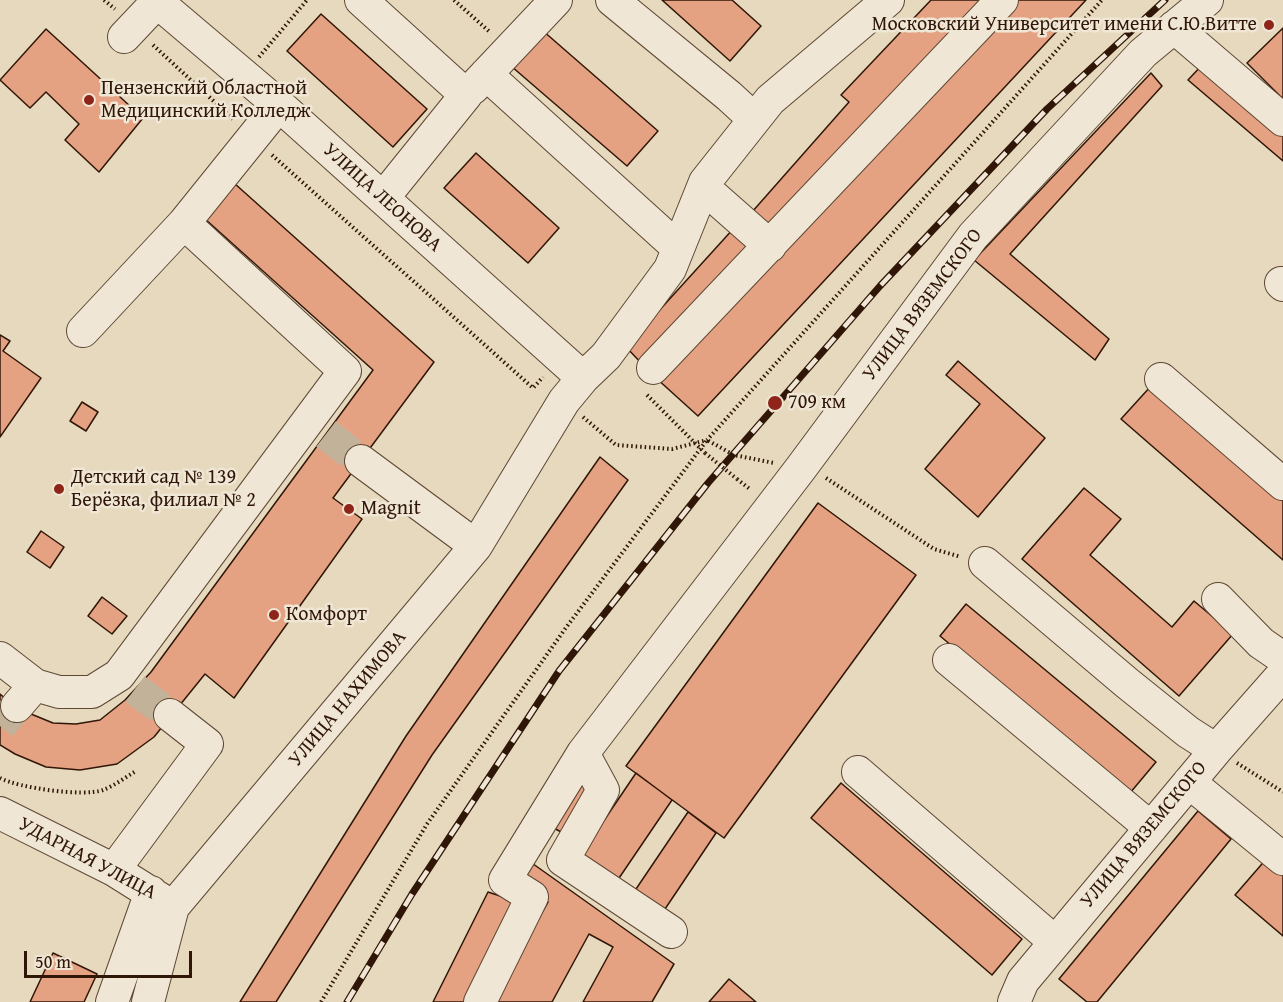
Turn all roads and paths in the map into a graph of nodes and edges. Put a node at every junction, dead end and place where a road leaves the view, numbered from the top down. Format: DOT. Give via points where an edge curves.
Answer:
graph roads {
  1 [pos="104,0"];
  2 [pos="307,0"];
  3 [pos="361,0"];
  4 [pos="454,0"];
  5 [pos="556,0"];
  6 [pos="612,0"];
  7 [pos="888,0"];
  8 [pos="1002,0"];
  9 [pos="1102,0"];
  10 [pos="1207,0"];
  11 [pos="156,1"];
  12 [pos="1174,27"];
  13 [pos="129,32"];
  14 [pos="509,49"];
  15 [pos="259,57"];
  16 [pos="476,84"];
  17 [pos="279,105"];
  18 [pos="754,119"];
  19 [pos="1283,120"];
  20 [pos="252,137"];
  21 [pos="703,187"];
  22 [pos="383,198"];
  23 [pos="184,223"];
  24 [pos="770,246"];
  25 [pos="678,248"];
  26 [pos="83,331"];
  27 [pos="653,368"];
  28 [pos="1161,380"];
  29 [pos="533,388"];
  30 [pos="574,390"];
  31 [pos="664,411"];
  32 [pos="706,440"];
  33 [pos="361,461"];
  34 [pos="801,468"];
  35 [pos="737,479"];
  36 [pos="1283,484"];
  37 [pos="476,546"];
  38 [pos="985,563"];
  39 [pos="1218,599"];
  40 [pos="0,658"];
  41 [pos="1283,658"];
  42 [pos="949,660"];
  43 [pos="1283,674"];
  44 [pos="170,715"];
  45 [pos="1216,750"];
  46 [pos="583,753"];
  47 [pos="136,771"];
  48 [pos="858,772"];
  49 [pos="0,778"];
  50 [pos="1189,782"];
  51 [pos="1283,792"];
  52 [pos="0,813"];
  53 [pos="1151,828"];
  54 [pos="1283,859"];
  55 [pos="114,870"];
  56 [pos="162,899"];
  57 [pos="671,932"];
  58 [pos="1055,942"];
  59 [pos="118,1000"];
  60 [pos="147,1002"];
  61 [pos="321,1002"];
  62 [pos="480,1002"];
  63 [pos="1014,1002"];
  1 -- 13 [label="path"];
  2 -- 15 [label="path"];
  3 -- 16 [label="street"];
  4 -- 14 [label="path"];
  5 -- 14 [label="street"];
  6 -- 18 [label="street"];
  7 -- 18 [label="street, УЛИЦА НАХИМОВА" via="770,100"];
  8 -- 24 [label="street"];
  9 -- 32 [label="path"];
  10 -- 12 [label="street, УЛИЦА ВЯЗЕМСКОГО"];
  11 -- 13 [label="street"];
  11 -- 17 [label="street, УЛИЦА ЛЕОНОВА"];
  12 -- 19 [label="street"];
  12 -- 34 [label="street, УЛИЦА ВЯЗЕМСКОГО" via="1143,53 973,236"];
  13 -- 20 [label="path"];
  14 -- 16 [label="street"];
  16 -- 22 [label="street"];
  16 -- 25 [label="street"];
  17 -- 20 [label="street"];
  17 -- 22 [label="street, УЛИЦА ЛЕОНОВА"];
  18 -- 21 [label="street, УЛИЦА НАХИМОВА"];
  20 -- 23 [label="street"];
  20 -- 29 [label="path"];
  21 -- 24 [label="street"];
  21 -- 25 [label="street, УЛИЦА НАХИМОВА"];
  22 -- 30 [label="street, УЛИЦА ЛЕОНОВА"];
  23 -- 26 [label="street"];
  23 -- 40 [label="street" via="345,371 317,428 127,682 92,692 26,695"];
  24 -- 27 [label="street"];
  25 -- 30 [label="street, УЛИЦА НАХИМОВА" via="670,269 606,356"];
  28 -- 36 [label="street"];
  30 -- 32 [label="path" via="616,445 672,449"];
  30 -- 37 [label="street, УЛИЦА НАХИМОВА"];
  31 -- 35 [label="path, bridge"];
  32 -- 34 [label="path" via="734,455"];
  32 -- 61 [label="path" via="427,824"];
  33 -- 37 [label="street"];
  34 -- 38 [label="path" via="830,480 934,549"];
  34 -- 46 [label="street, УЛИЦА ВЯЗЕМСКОГО"];
  37 -- 56 [label="street, УЛИЦА НАХИМОВА"];
  38 -- 45 [label="street" via="1127,683"];
  39 -- 41 [label="street" via="1261,643"];
  42 -- 53 [label="street"];
  43 -- 45 [label="street, УЛИЦА ВЯЗЕМСКОГО"];
  44 -- 55 [label="street" via="207,744"];
  45 -- 50 [label="street, УЛИЦА ВЯЗЕМСКОГО"];
  45 -- 51 [label="path"];
  46 -- 57 [label="street" via="603,790 555,855"];
  46 -- 62 [label="street, УЛИЦА ВЯЗЕМСКОГО" via="505,880 532,897"];
  47 -- 49 [label="path" via="102,791 58,792"];
  48 -- 58 [label="street"];
  50 -- 53 [label="street, УЛИЦА ВЯЗЕМСКОГО"];
  50 -- 54 [label="street"];
  52 -- 55 [label="street, УДАРНАЯ УЛИЦА"];
  53 -- 58 [label="street, УЛИЦА ВЯЗЕМСКОГО"];
  55 -- 56 [label="street, УДАРНАЯ УЛИЦА"];
  56 -- 59 [label="street"];
  56 -- 60 [label="street, УЛИЦА НАХИМОВА"];
  58 -- 63 [label="street, УЛИЦА ВЯЗЕМСКОГО" via="1023,981"];
}
